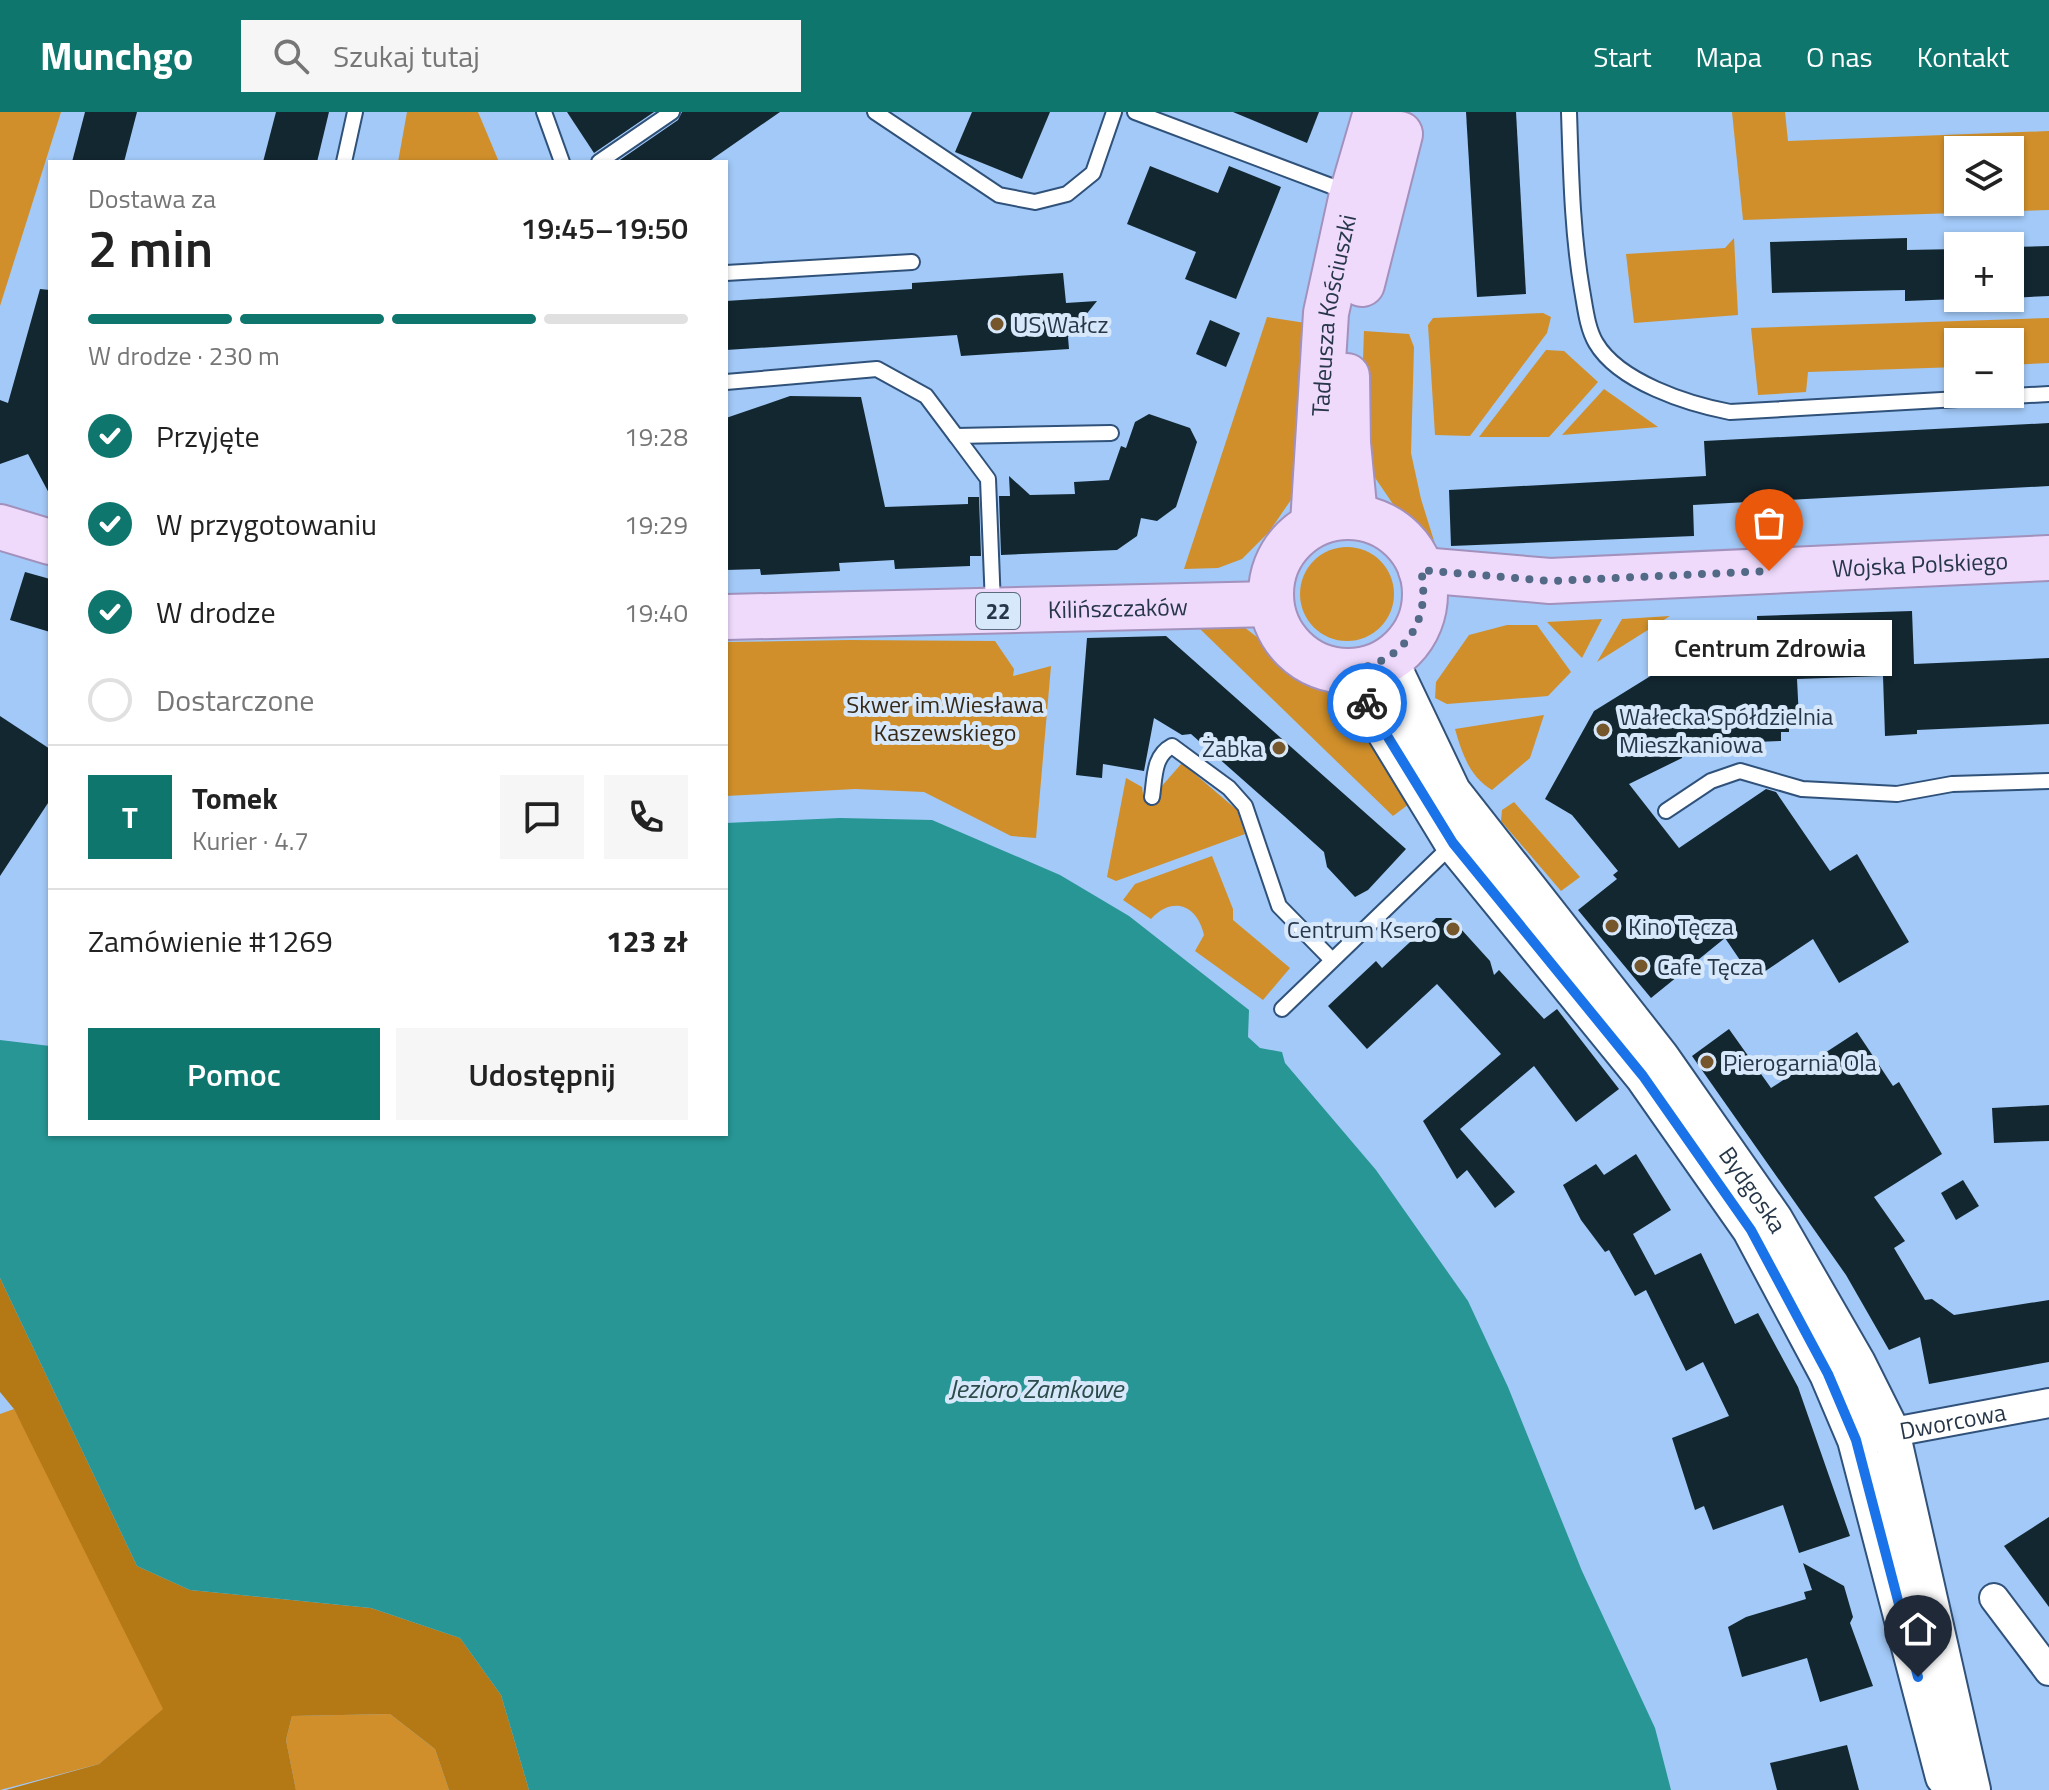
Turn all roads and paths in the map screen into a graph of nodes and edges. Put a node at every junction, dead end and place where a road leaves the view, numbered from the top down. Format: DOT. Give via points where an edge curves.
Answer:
graph roads {
  1 [pos="355,112"];
  2 [pos="544,112"];
  3 [pos="672,112"];
  4 [pos="875,112"];
  5 [pos="1114,112"];
  6 [pos="1135,112"];
  7 [pos="1376,112"];
  8 [pos="1405,112"];
  9 [pos="1569,112"];
  10 [pos="344,160"];
  11 [pos="561,160"];
  12 [pos="602,160"];
  13 [pos="1366,199"];
  14 [pos="912,262"];
  15 [pos="728,273"];
  16 [pos="728,382"];
  17 [pos="2049,394"];
  18 [pos="1111,433"];
  19 [pos="956,436"];
  20 [pos="1334,521"];
  21 [pos="0,527"];
  22 [pos="48,541"];
  23 [pos="2049,558"];
  24 [pos="1423,587"];
  25 [pos="1271,604"];
  26 [pos="993,611"];
  27 [pos="728,617"];
  28 [pos="1368,665"];
  29 [pos="2049,781"];
  30 [pos="1152,797"];
  31 [pos="1666,811"];
  32 [pos="1453,843"];
  33 [pos="1331,959"];
  34 [pos="1282,1009"];
  35 [pos="2049,1403"];
  36 [pos="1891,1431"];
  37 [pos="1856,1440"];
  38 [pos="1994,1598"];
  39 [pos="2049,1671"];
  40 [pos="1947,1790"];
  41 [pos="1972,1790"];
  1 -- 10 [label="lane"];
  2 -- 11 [label="lane"];
  3 -- 12 [label="lane"];
  4 -- 5 [label="lane" via="999,195 1035,202 1067,194 1093,173"];
  6 -- 13 [label="lane"];
  7 -- 13 [label="main road, Tadeusza Kościuszki"];
  8 -- 13 [label="main road, Tadeusza Kościuszki"];
  9 -- 17 [label="lane" via="1574,245 1596,344 1619,366 1661,392 1730,412"];
  13 -- 20 [label="main road, Tadeusza Kościuszki" via="1347,378 1348,443"];
  14 -- 15 [label="lane"];
  16 -- 19 [label="lane" via="877,369 926,396"];
  18 -- 19 [label="lane"];
  19 -- 26 [label="lane" via="988,479"];
  20 -- 24 [label="main road" via="1376,522 1396,533 1411,550"];
  20 -- 25 [label="main road" via="1284,549 1273,576"];
  21 -- 22 [label="main road"];
  23 -- 24 [label="main road, Wojska Polskiego"];
  24 -- 28 [label="main road" via="1418,626 1406,645"];
  25 -- 26 [label="main road, Kilińszczaków / 22"];
  25 -- 28 [label="main road" via="1289,644 1306,659 1326,668"];
  26 -- 27 [label="main road, Kilińszczaków / 22"];
  28 -- 32 [label="street, Bydgoska"];
  28 -- 36 [label="street, Bydgoska" via="1452,791 1660,1056 1774,1219"];
  29 -- 31 [label="lane" via="1952,784 1897,794 1802,789 1740,771 1711,781"];
  30 -- 33 [label="lane" via="1156,764 1172,746 1229,788 1245,806 1279,906"];
  32 -- 33 [label="lane"];
  32 -- 37 [label="street, Bydgoska" via="1643,1076 1751,1230 1828,1374"];
  33 -- 34 [label="lane"];
  35 -- 36 [label="street, Dworcowa"];
  36 -- 37 [label="street, Dworcowa"];
  36 -- 41 [label="street, Bydgoska"];
  37 -- 40 [label="street, Bydgoska"];
  38 -- 39 [label="street"];
}
